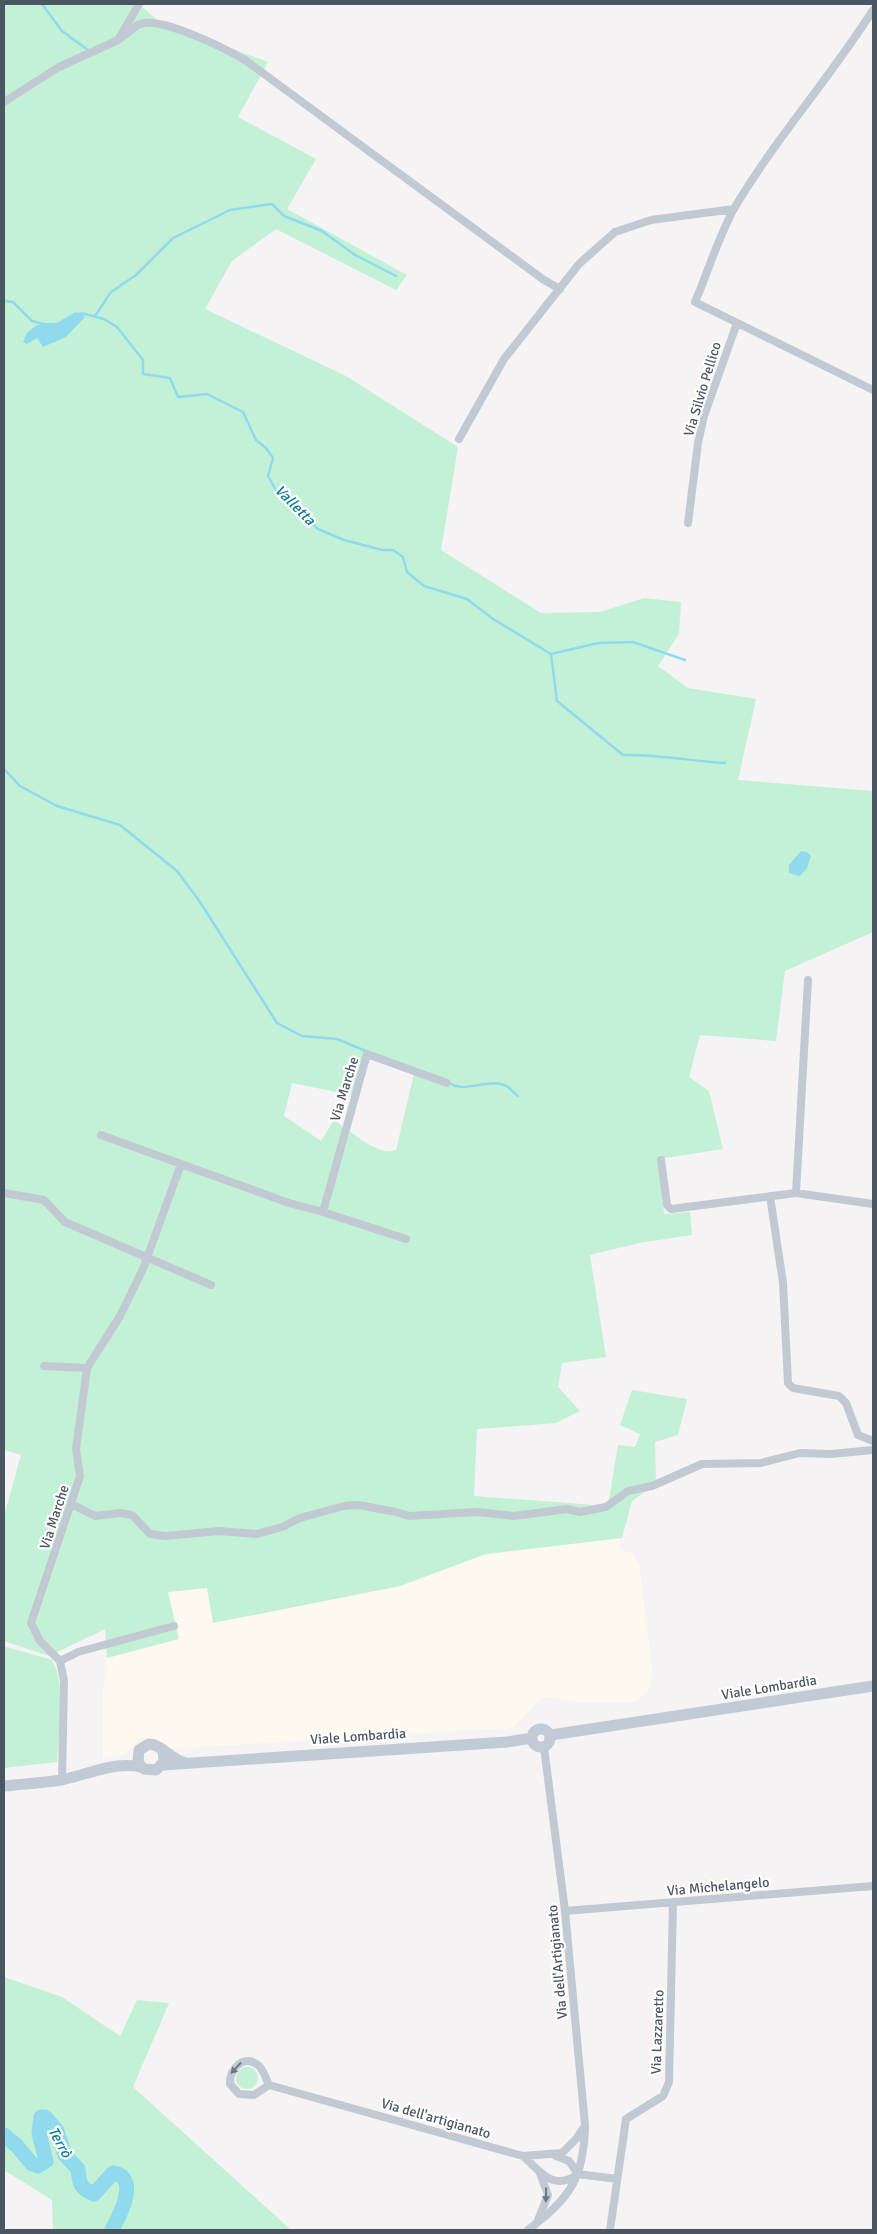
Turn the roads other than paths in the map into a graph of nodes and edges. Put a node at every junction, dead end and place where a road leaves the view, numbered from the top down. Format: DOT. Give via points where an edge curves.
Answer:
graph roads {
  1 [pos="139,4"];
  2 [pos="873,10"];
  3 [pos="118,40"];
  4 [pos="4,102"];
  5 [pos="734,209"];
  6 [pos="560,289"];
  7 [pos="737,322"];
  8 [pos="873,390"];
  9 [pos="458,439"];
  10 [pos="688,522"];
  11 [pos="808,980"];
  12 [pos="447,1083"];
  13 [pos="101,1135"];
  14 [pos="661,1160"];
  15 [pos="181,1164"];
  16 [pos="4,1193"];
  17 [pos="796,1193"];
  18 [pos="770,1196"];
  19 [pos="873,1204"];
  20 [pos="323,1212"];
  21 [pos="406,1239"];
  22 [pos="146,1258"];
  23 [pos="211,1285"];
  24 [pos="44,1366"];
  25 [pos="87,1368"];
  26 [pos="873,1441"];
  27 [pos="873,1450"];
  28 [pos="71,1504"];
  29 [pos="174,1626"];
  30 [pos="60,1661"];
  31 [pos="873,1686"];
  32 [pos="550,1735"];
  33 [pos="532,1738"];
  34 [pos="544,1747"];
  35 [pos="163,1751"];
  36 [pos="138,1754"];
  37 [pos="187,1763"];
  38 [pos="162,1765"];
  39 [pos="112,1767"];
  40 [pos="141,1767"];
  41 [pos="62,1780"];
  42 [pos="4,1786"];
  43 [pos="873,1886"];
  44 [pos="673,1902"];
  45 [pos="565,1911"];
  46 [pos="269,2085"];
  47 [pos="584,2125"];
  48 [pos="553,2155"];
  49 [pos="522,2156"];
  50 [pos="536,2167"];
  51 [pos="578,2174"];
  52 [pos="617,2179"];
  53 [pos="537,2224"];
  54 [pos="528,2230"];
  55 [pos="610,2230"];
  1 -- 3 [label="street"];
  2 -- 5 [label="street" via="767,156"];
  3 -- 4 [label="street" via="59,66"];
  3 -- 6 [label="street" via="141,24 155,23 221,46"];
  5 -- 6 [label="street" via="651,220 615,232 579,264"];
  5 -- 7 [label="street" via="695,302"];
  6 -- 9 [label="street" via="504,359"];
  7 -- 8 [label="street"];
  7 -- 10 [label="street, Via Silvio Pellico" via="704,416"];
  11 -- 17 [label="street"];
  12 -- 20 [label="street, Via Marche" via="367,1054"];
  13 -- 15 [label="street"];
  14 -- 18 [label="street" via="667,1205 671,1210"];
  15 -- 20 [label="street" via="288,1203"];
  15 -- 22 [label="street, Via Marche"];
  16 -- 22 [label="street" via="44,1200 65,1222"];
  17 -- 18 [label="street"];
  17 -- 19 [label="street"];
  18 -- 26 [label="street" via="783,1283 788,1383 793,1388 839,1396 846,1403 858,1435"];
  20 -- 21 [label="street"];
  22 -- 23 [label="street"];
  22 -- 25 [label="street, Via Marche" via="120,1316"];
  24 -- 25 [label="street"];
  25 -- 28 [label="street, Via Marche" via="76,1449 80,1476"];
  27 -- 28 [label="street" via="800,1453 761,1463 702,1464 652,1486 628,1491 606,1507 580,1512 567,1509 514,1516 476,1512 408,1516 367,1507 344,1506 257,1534 219,1531 165,1536 150,1534 132,1515 95,1516"];
  28 -- 30 [label="street, Via Marche" via="31,1623 40,1641"];
  29 -- 30 [label="street" via="78,1652"];
  30 -- 41 [label="street" via="64,1681"];
  31 -- 32 [label="main road, Viale Lombardia"];
  32 -- 33 [label="main road" via="541,1728"];
  32 -- 34 [label="main road" via="549,1744"];
  33 -- 34 [label="main road" via="536,1746"];
  33 -- 37 [label="main road, Viale Lombardia"];
  34 -- 45 [label="street, Via dell'Artigianato"];
  35 -- 36 [label="main road" via="157,1745 149,1744"];
  35 -- 37 [label="main road, Viale Lombardia" via="173,1759"];
  35 -- 38 [label="main road"];
  36 -- 39 [label="main road"];
  36 -- 40 [label="main road"];
  37 -- 38 [label="main road, Viale Lombardia"];
  38 -- 40 [label="main road" via="152,1771"];
  39 -- 40 [label="main road"];
  39 -- 41 [label="main road"];
  41 -- 42 [label="main road"];
  43 -- 44 [label="street, Via Michelangelo"];
  44 -- 45 [label="street, Via Michelangelo"];
  44 -- 52 [label="street, Via Lazzaretto" via="669,2082 663,2096 626,2119"];
  45 -- 47 [label="street, Via dell'Artigianato"];
  46 -- 46 [label="street, one-way" via="259,2067 248,2061 233,2068 229,2076 233,2088 247,2096"];
  46 -- 49 [label="street, Via dell'artigianato"];
  47 -- 48 [label="street" via="570,2146"];
  47 -- 51 [label="street, Via dell'Artigianato" via="584,2153"];
  48 -- 49 [label="street, Via dell'artigianato"];
  48 -- 51 [label="street" via="569,2161"];
  49 -- 50 [label="street"];
  50 -- 51 [label="street" via="559,2182 566,2182"];
  50 -- 53 [label="street, one-way" via="548,2195"];
  51 -- 52 [label="street"];
  51 -- 53 [label="street, Via dell'Artigianato" via="557,2206"];
  52 -- 55 [label="street, Via Lazzaretto"];
  53 -- 54 [label="street, Via dell'Artigianato"];
}
